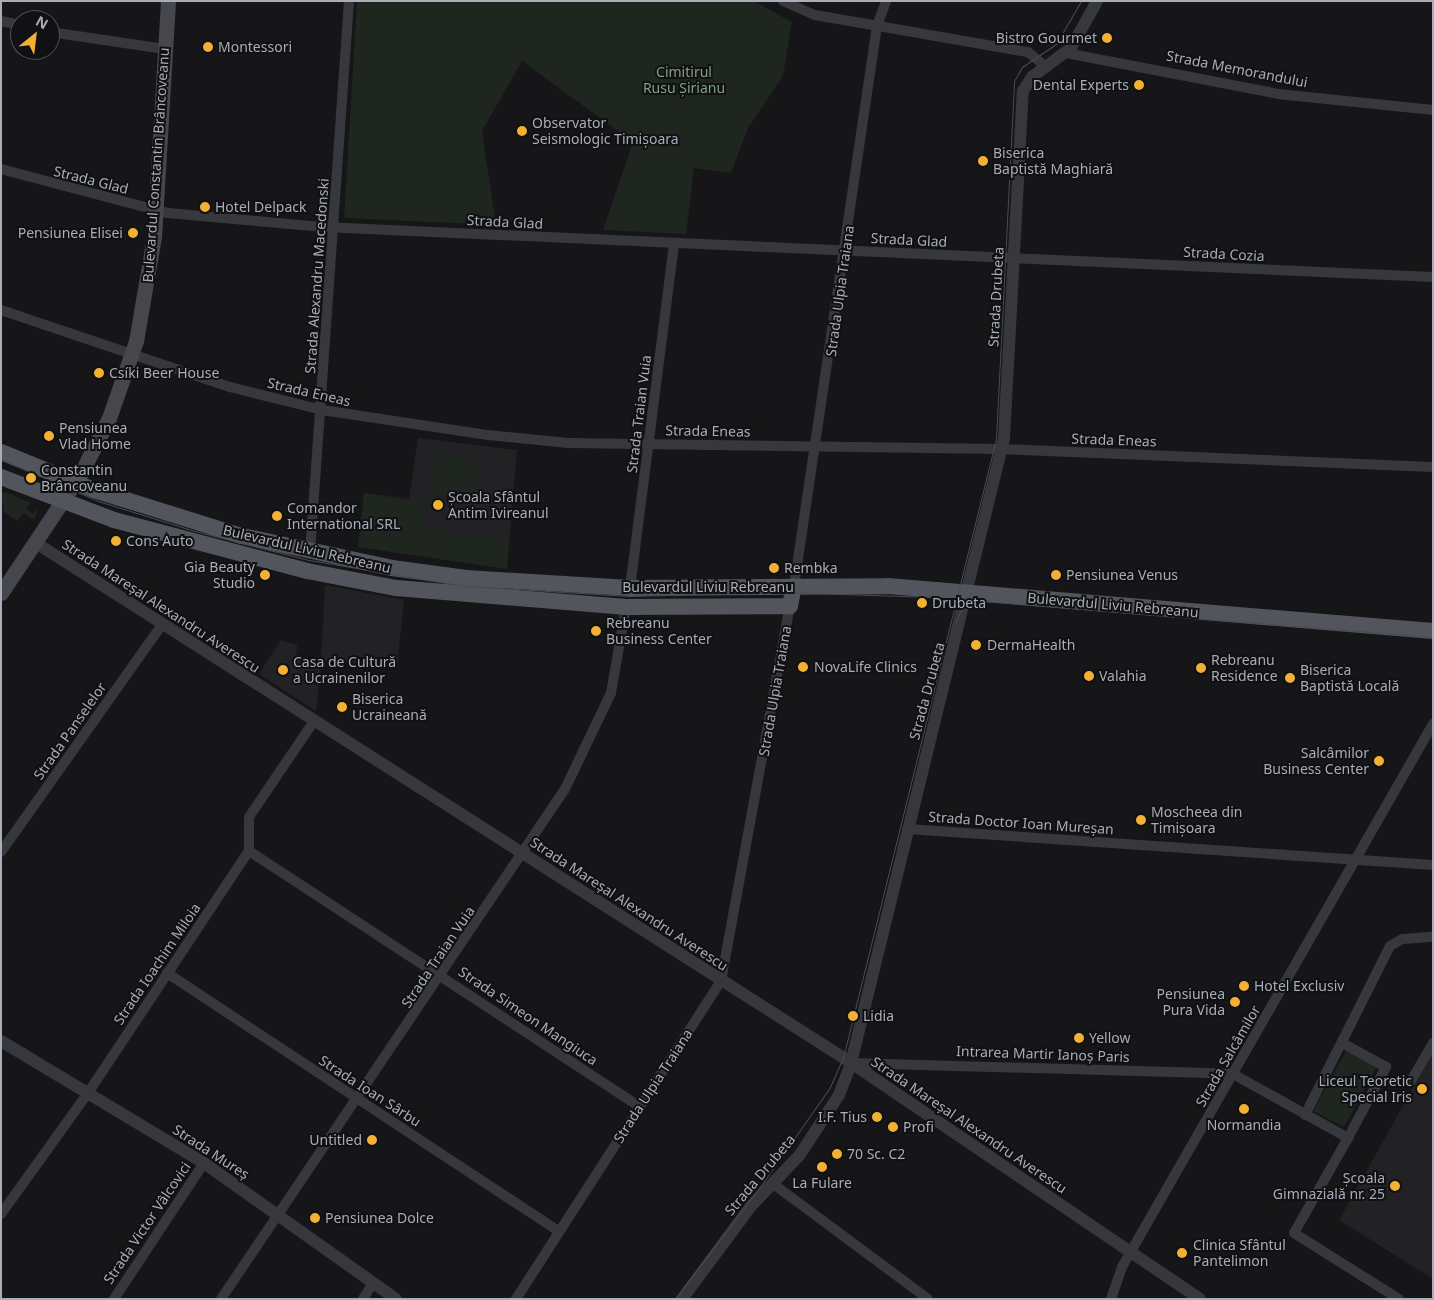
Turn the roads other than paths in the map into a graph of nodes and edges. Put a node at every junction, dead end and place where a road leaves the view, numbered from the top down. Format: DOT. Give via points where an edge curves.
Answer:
graph roads {
  1 [pos="168,1"];
  2 [pos="349,1"];
  3 [pos="783,1"];
  4 [pos="886,1"];
  5 [pos="1097,1"];
  6 [pos="878,26"];
  7 [pos="60,33"];
  8 [pos="165,49"];
  9 [pos="1066,53"];
  10 [pos="1046,67"];
  11 [pos="1433,110"];
  12 [pos="1,169"];
  13 [pos="155,210"];
  14 [pos="333,228"];
  15 [pos="674,243"];
  16 [pos="846,251"];
  17 [pos="1013,259"];
  18 [pos="1433,277"];
  19 [pos="1,310"];
  20 [pos="131,355"];
  21 [pos="322,410"];
  22 [pos="650,444"];
  23 [pos="817,446"];
  24 [pos="1001,449"];
  25 [pos="1,452"];
  26 [pos="1433,467"];
  27 [pos="1,477"];
  28 [pos="76,483"];
  29 [pos="63,504"];
  30 [pos="36,543"];
  31 [pos="310,552"];
  32 [pos="794,586"];
  33 [pos="630,588"];
  34 [pos="1,593"];
  35 [pos="966,593"];
  36 [pos="790,606"];
  37 [pos="626,607"];
  38 [pos="162,625"];
  39 [pos="1433,630"];
  40 [pos="314,721"];
  41 [pos="1433,724"];
  42 [pos="907,829"];
  43 [pos="249,851"];
  44 [pos="1,852"];
  45 [pos="524,854"];
  46 [pos="1359,860"];
  47 [pos="1433,865"];
  48 [pos="1433,937"];
  49 [pos="167,974"];
  50 [pos="442,975"];
  51 [pos="721,981"];
  52 [pos="1,1041"];
  53 [pos="1344,1044"];
  54 [pos="1433,1044"];
  55 [pos="851,1063"];
  56 [pos="1233,1074"];
  57 [pos="1411,1081"];
  58 [pos="88,1093"];
  59 [pos="358,1099"];
  60 [pos="640,1107"];
  61 [pos="1305,1114"];
  62 [pos="1348,1138"];
  63 [pos="204,1163"];
  64 [pos="772,1183"];
  65 [pos="1,1214"];
  66 [pos="277,1216"];
  67 [pos="559,1231"];
  68 [pos="1131,1253"];
  69 [pos="373,1283"];
  70 [pos="925,1298"];
  71 [pos="114,1299"];
  72 [pos="221,1299"];
  73 [pos="363,1299"];
  74 [pos="396,1299"];
  75 [pos="516,1299"];
  76 [pos="682,1299"];
  77 [pos="1112,1299"];
  78 [pos="1200,1299"];
  79 [pos="1399,1299"];
  1 -- 8 [label="main road, Bulevardul Constantin Brâncoveanu"];
  2 -- 14 [label="street, Strada Alexandru Macedonski"];
  3 -- 6 [label="street" via="815,15"];
  4 -- 6 [label="street, Strada Ulpia Traiana"];
  5 -- 9 [label="street"];
  6 -- 10 [label="street" via="1028,52"];
  6 -- 16 [label="street, Strada Ulpia Traiana"];
  7 -- 8 [label="street"];
  8 -- 13 [label="main road, Bulevardul Constantin Brâncoveanu"];
  9 -- 10 [label="street, Strada Drubeta"];
  9 -- 11 [label="street, Strada Memorandului" via="1278,94"];
  10 -- 17 [label="street, Strada Drubeta" via="1027,84 1021,102"];
  12 -- 13 [label="street, Strada Glad"];
  13 -- 14 [label="street, Strada Glad"];
  13 -- 20 [label="main road, Bulevardul Constantin Brâncoveanu" via="148,283"];
  14 -- 15 [label="street, Strada Glad"];
  14 -- 21 [label="street, Strada Alexandru Macedonski"];
  15 -- 16 [label="street, Strada Glad"];
  15 -- 22 [label="street, Strada Traian Vuia"];
  16 -- 17 [label="street, Strada Glad"];
  16 -- 23 [label="street, Strada Ulpia Traiana"];
  17 -- 18 [label="street, Strada Cozia"];
  17 -- 24 [label="street, Strada Drubeta"];
  19 -- 20 [label="street, Strada Eneas"];
  20 -- 21 [label="street, Strada Eneas" via="230,387"];
  20 -- 28 [label="main road, Bulevardul Constantin Brâncoveanu" via="109,418"];
  21 -- 22 [label="street, Strada Eneas" via="488,435"];
  21 -- 31 [label="street, Strada Alexandru Macedonski"];
  22 -- 23 [label="street, Strada Eneas"];
  22 -- 33 [label="street, Strada Traian Vuia"];
  23 -- 24 [label="street, Strada Eneas"];
  23 -- 32 [label="street, Strada Ulpia Traiana"];
  24 -- 26 [label="street, Strada Eneas"];
  24 -- 35 [label="street, Strada Drubeta"];
  25 -- 28 [label="main road, Bulevardul Liviu Rebreanu"];
  27 -- 29 [label="main road, Bulevardul Liviu Rebreanu"];
  28 -- 29 [label="main road, Bulevardul Constantin Brâncoveanu"];
  28 -- 31 [label="main road, Bulevardul Liviu Rebreanu" via="198,523"];
  29 -- 30 [label="main road, Bulevardul Constantin Brâncoveanu"];
  29 -- 37 [label="main road, Bulevardul Liviu Rebreanu" via="298,569 396,588"];
  30 -- 34 [label="main road, Bulevardul Constantin Brâncoveanu"];
  30 -- 38 [label="street, Strada Mareșal Alexandru Averescu"];
  31 -- 33 [label="main road, Bulevardul Liviu Rebreanu" via="466,578"];
  32 -- 33 [label="main road, Bulevardul Liviu Rebreanu"];
  32 -- 35 [label="main road, Bulevardul Liviu Rebreanu" via="888,586"];
  32 -- 36 [label="main road, Strada Ulpia Traiana"];
  35 -- 39 [label="main road, Bulevardul Liviu Rebreanu"];
  35 -- 42 [label="street, Strada Drubeta"];
  36 -- 37 [label="main road, Bulevardul Liviu Rebreanu"];
  36 -- 51 [label="street, Strada Ulpia Traiana"];
  37 -- 45 [label="street, Strada Traian Vuia" via="612,694 565,789"];
  38 -- 40 [label="street, Strada Mareșal Alexandru Averescu"];
  38 -- 44 [label="street, Strada Panselelor"];
  40 -- 43 [label="street" via="249,817"];
  40 -- 45 [label="street, Strada Mareșal Alexandru Averescu"];
  41 -- 46 [label="street, Strada Salcâmilor"];
  42 -- 46 [label="street, Strada Doctor Ioan Mureșan"];
  42 -- 55 [label="street, Strada Drubeta"];
  43 -- 49 [label="street, Strada Ioachim Miloia"];
  43 -- 50 [label="street, Strada Simeon Mangiuca"];
  45 -- 50 [label="street, Strada Traian Vuia"];
  45 -- 51 [label="street, Strada Mareșal Alexandru Averescu"];
  46 -- 47 [label="street, Strada Doctor Ioan Mureșan"];
  46 -- 56 [label="street, Strada Salcâmilor"];
  48 -- 53 [label="street" via="1402,939 1390,946"];
  49 -- 58 [label="street, Strada Ioachim Miloia"];
  49 -- 59 [label="street, Strada Ioan Sârbu"];
  50 -- 59 [label="street, Strada Traian Vuia"];
  50 -- 60 [label="street, Strada Simeon Mangiuca"];
  51 -- 55 [label="street, Strada Mareșal Alexandru Averescu"];
  51 -- 60 [label="street, Strada Ulpia Traiana"];
  52 -- 58 [label="street, Strada Mureș"];
  53 -- 61 [label="street"];
  53 -- 62 [label="street" via="1386,1068"];
  54 -- 57 [label="street"];
  55 -- 56 [label="street, Intrarea Martir Ianoș Paris"];
  55 -- 64 [label="street, Strada Drubeta" via="834,1103 798,1156"];
  55 -- 68 [label="street, Strada Mareșal Alexandru Averescu"];
  56 -- 61 [label="street"];
  56 -- 68 [label="street, Strada Salcâmilor"];
  58 -- 63 [label="street, Strada Mureș"];
  58 -- 65 [label="street, Strada Ioachim Miloia"];
  59 -- 66 [label="street, Strada Traian Vuia"];
  59 -- 67 [label="street, Strada Ioan Sârbu"];
  60 -- 67 [label="street, Strada Ulpia Traiana"];
  61 -- 62 [label="street"];
  62 -- 79 [label="street" via="1294,1232"];
  63 -- 66 [label="street, Strada Mureș"];
  63 -- 71 [label="street, Strada Victor Vâlcovici"];
  64 -- 70 [label="street"];
  64 -- 76 [label="street, Strada Drubeta"];
  66 -- 69 [label="street, Strada Mureș"];
  66 -- 72 [label="street, Strada Traian Vuia"];
  67 -- 75 [label="street, Strada Ulpia Traiana"];
  68 -- 77 [label="street, Strada Salcâmilor"];
  68 -- 78 [label="street, Strada Mareșal Alexandru Averescu"];
  69 -- 73 [label="street"];
  69 -- 74 [label="street, Strada Mureș"];
}
